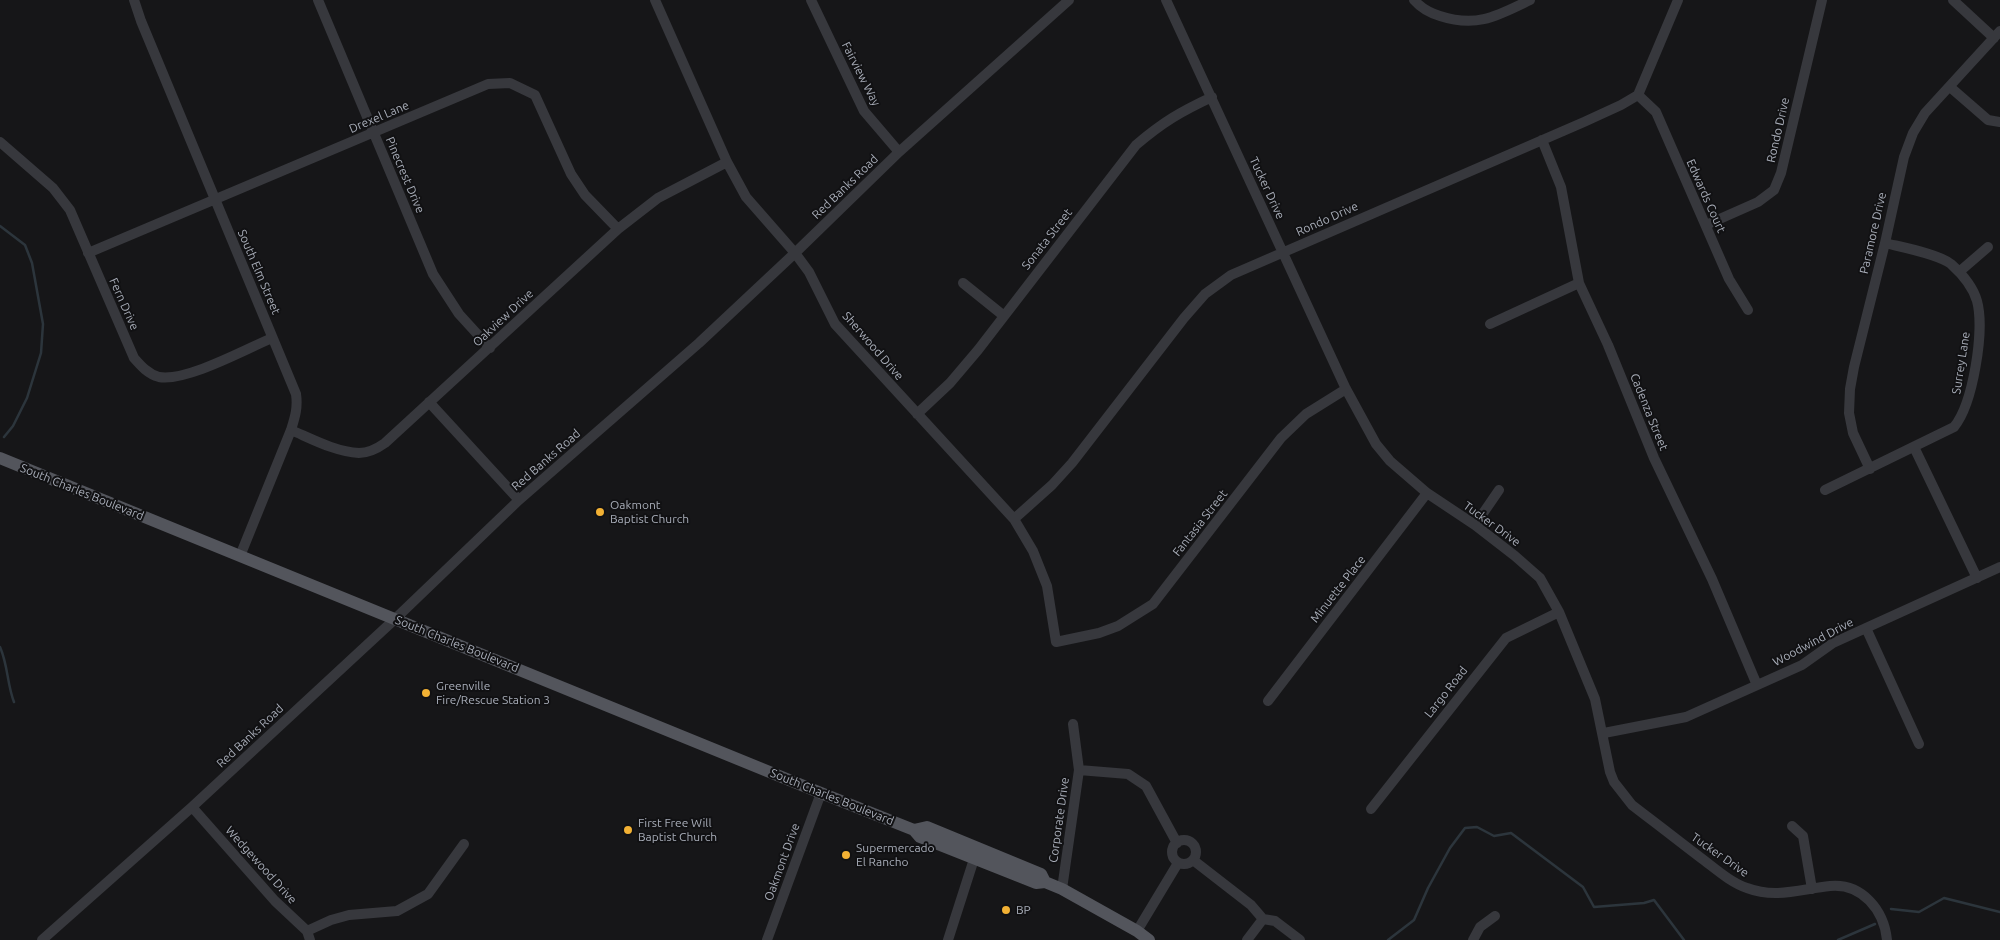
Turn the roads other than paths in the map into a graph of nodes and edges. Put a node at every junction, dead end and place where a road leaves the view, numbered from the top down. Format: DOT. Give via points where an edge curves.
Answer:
graph roads {
  1 [pos="134,0"];
  2 [pos="318,0"];
  3 [pos="655,0"];
  4 [pos="812,0"];
  5 [pos="1069,0"];
  6 [pos="1166,0"];
  7 [pos="1414,0"];
  8 [pos="1530,0"];
  9 [pos="1678,0"];
  10 [pos="1822,0"];
  11 [pos="1953,0"];
  12 [pos="1997,34"];
  13 [pos="1950,87"];
  14 [pos="1638,95"];
  15 [pos="1212,97"];
  16 [pos="2000,122"];
  17 [pos="374,133"];
  18 [pos="1542,140"];
  19 [pos="0,142"];
  20 [pos="899,152"];
  21 [pos="726,162"];
  22 [pos="215,200"];
  23 [pos="1706,225"];
  24 [pos="618,229"];
  25 [pos="1885,244"];
  26 [pos="1988,247"];
  27 [pos="88,252"];
  28 [pos="1284,252"];
  29 [pos="795,253"];
  30 [pos="1959,272"];
  31 [pos="963,282"];
  32 [pos="1579,283"];
  33 [pos="1748,310"];
  34 [pos="1004,316"];
  35 [pos="1490,324"];
  36 [pos="272,338"];
  37 [pos="490,348"];
  38 [pos="1346,389"];
  39 [pos="429,402"];
  40 [pos="917,414"];
  41 [pos="291,430"];
  42 [pos="1914,447"];
  43 [pos="0,458"];
  44 [pos="1870,469"];
  45 [pos="1499,490"];
  46 [pos="1825,490"];
  47 [pos="1428,493"];
  48 [pos="519,500"];
  49 [pos="1014,519"];
  50 [pos="1475,525"];
  51 [pos="240,556"];
  52 [pos="2000,567"];
  53 [pos="1977,578"];
  54 [pos="1559,612"];
  55 [pos="395,619"];
  56 [pos="1866,628"];
  57 [pos="1056,642"];
  58 [pos="1757,685"];
  59 [pos="1268,701"];
  60 [pos="1074,724"];
  61 [pos="1604,733"];
  62 [pos="1919,744"];
  63 [pos="1079,770"];
  64 [pos="821,793"];
  65 [pos="192,807"];
  66 [pos="1371,809"];
  67 [pos="1792,826"];
  68 [pos="914,830"];
  69 [pos="925,839"];
  70 [pos="962,841"];
  71 [pos="1177,843"];
  72 [pos="464,844"];
  73 [pos="974,859"];
  74 [pos="1193,860"];
  75 [pos="1178,862"];
  76 [pos="1036,872"];
  77 [pos="1045,882"];
  78 [pos="1062,889"];
  79 [pos="1812,889"];
  80 [pos="1495,916"];
  81 [pos="1263,919"];
  82 [pos="1136,931"];
  83 [pos="308,935"];
  84 [pos="42,940"];
  85 [pos="768,940"];
  86 [pos="948,940"];
  87 [pos="1150,940"];
  88 [pos="1247,940"];
  89 [pos="1300,940"];
  90 [pos="1473,940"];
  91 [pos="1887,940"];
  1 -- 22 [label="street, South Elm Street"];
  2 -- 17 [label="street, Pinecrest Drive"];
  3 -- 21 [label="street, Sherwood Drive"];
  4 -- 20 [label="street, Fairview Way" via="864,111"];
  5 -- 20 [label="street, Red Banks Road"];
  6 -- 15 [label="street, Tucker Drive"];
  7 -- 8 [label="street" via="1434,14 1458,22 1483,20"];
  9 -- 14 [label="street"];
  10 -- 23 [label="street, Rondo Drive" via="1781,173 1774,190 1758,202"];
  11 -- 12 [label="street"];
  12 -- 13 [label="street, Paramore Drive"];
  13 -- 16 [label="street" via="1988,120"];
  13 -- 25 [label="street, Paramore Drive" via="1925,113 1913,133 1904,157"];
  14 -- 18 [label="street, Rondo Drive"];
  14 -- 23 [label="street, Edwards Court" via="1656,112"];
  15 -- 28 [label="street, Tucker Drive"];
  15 -- 34 [label="street, Sonata Street" via="1171,117 1136,145"];
  17 -- 22 [label="street, Drexel Lane"];
  17 -- 24 [label="street, Drexel Lane" via="488,84 510,83 535,95 571,174 585,195"];
  17 -- 37 [label="street, Pinecrest Drive" via="433,274 459,314"];
  18 -- 28 [label="street, Rondo Drive"];
  18 -- 32 [label="street, Cadenza Street" via="1561,187"];
  19 -- 27 [label="street, Fern Drive" via="53,188 70,210"];
  20 -- 29 [label="street, Red Banks Road"];
  21 -- 24 [label="street, Oakview Drive" via="658,198"];
  21 -- 29 [label="street, Sherwood Drive" via="746,197"];
  22 -- 27 [label="street, Drexel Lane"];
  22 -- 36 [label="street, South Elm Street"];
  23 -- 33 [label="street, Edwards Court" via="1729,279"];
  24 -- 37 [label="street, Oakview Drive"];
  25 -- 30 [label="street, Surrey Lane" via="1949,262"];
  25 -- 44 [label="street, Paramore Drive" via="1850,389 1849,413 1853,433"];
  26 -- 30 [label="street"];
  27 -- 36 [label="street, Fern Drive" via="134,358 152,374 159,377 193,372"];
  28 -- 38 [label="street, Tucker Drive"];
  28 -- 49 [label="street, Rondo Drive" via="1230,275 1205,294 1072,463"];
  29 -- 40 [label="street, Sherwood Drive" via="809,272 835,324"];
  29 -- 48 [label="street, Red Banks Road" via="699,343"];
  30 -- 42 [label="street, Surrey Lane" via="1978,302 1980,320 1977,356 1967,404 1954,427"];
  31 -- 34 [label="street"];
  32 -- 35 [label="street"];
  32 -- 58 [label="street, Cadenza Street"];
  34 -- 40 [label="street, Sonata Street" via="950,383"];
  36 -- 41 [label="street, South Elm Street" via="296,394 297,413"];
  37 -- 39 [label="street, Oakview Drive"];
  38 -- 47 [label="street, Tucker Drive" via="1376,444 1390,461"];
  38 -- 57 [label="street, Fantasia Street" via="1306,414 1281,438 1153,604 1118,626"];
  39 -- 41 [label="street, Oakview Drive" via="385,443 360,453 335,448"];
  39 -- 48 [label="street"];
  40 -- 49 [label="street, Sherwood Drive"];
  41 -- 51 [label="street, South Elm Street"];
  42 -- 44 [label="street, Surrey Lane"];
  42 -- 53 [label="street"];
  43 -- 51 [label="main road, South Charles Boulevard"];
  44 -- 46 [label="street, Surrey Lane"];
  45 -- 50 [label="street"];
  47 -- 50 [label="street, Tucker Drive"];
  47 -- 59 [label="street, Minuette Place"];
  48 -- 55 [label="street, Red Banks Road"];
  49 -- 57 [label="street, Sherwood Drive" via="1033,551 1047,586"];
  50 -- 54 [label="street, Tucker Drive" via="1540,578"];
  51 -- 55 [label="main road, South Charles Boulevard"];
  52 -- 53 [label="street, Woodwind Drive"];
  53 -- 56 [label="street, Woodwind Drive"];
  54 -- 61 [label="street, Tucker Drive" via="1593,692"];
  54 -- 66 [label="street, Largo Road" via="1506,638"];
  55 -- 64 [label="main road, South Charles Boulevard"];
  55 -- 65 [label="street, Red Banks Road"];
  56 -- 58 [label="street, Woodwind Drive" via="1833,643 1802,665"];
  56 -- 62 [label="street"];
  58 -- 61 [label="street, Woodwind Drive" via="1686,717"];
  60 -- 63 [label="street, Corporate Drive"];
  61 -- 79 [label="street, Tucker Drive" via="1610,772 1620,792 1632,805 1724,875 1746,888 1765,893 1786,894"];
  63 -- 71 [label="street" via="1128,774 1146,786"];
  63 -- 78 [label="street, Corporate Drive"];
  64 -- 68 [label="main road, South Charles Boulevard"];
  64 -- 85 [label="street, Oakmont Drive"];
  65 -- 83 [label="street, Wedgewood Drive"];
  65 -- 84 [label="street, Red Banks Road"];
  67 -- 79 [label="street" via="1803,836"];
  68 -- 69 [label="main road, South Charles Boulevard"];
  68 -- 70 [label="main road, South Charles Boulevard" via="927,828"];
  69 -- 70 [label="main road" via="932,836 958,844"];
  69 -- 73 [label="main road, South Charles Boulevard"];
  70 -- 76 [label="main road, South Charles Boulevard"];
  71 -- 74 [label="street" via="1184,840 1194,846"];
  71 -- 75 [label="street" via="1172,853"];
  72 -- 83 [label="street" via="428,894 397,911 349,915 331,920"];
  73 -- 76 [label="main road" via="986,857 1026,874"];
  73 -- 77 [label="main road, South Charles Boulevard" via="1036,883"];
  73 -- 86 [label="street"];
  74 -- 75 [label="street" via="1186,864"];
  74 -- 81 [label="street" via="1251,905"];
  75 -- 82 [label="street"];
  76 -- 77 [label="main road, South Charles Boulevard"];
  77 -- 78 [label="main road, South Charles Boulevard"];
  78 -- 82 [label="main road, South Charles Boulevard"];
  79 -- 91 [label="street, Tucker Drive" via="1842,887 1870,900 1881,915"];
  80 -- 90 [label="street" via="1480,927"];
  81 -- 88 [label="street"];
  81 -- 89 [label="street" via="1275,921"];
  82 -- 87 [label="main road, South Charles Boulevard"];
}
